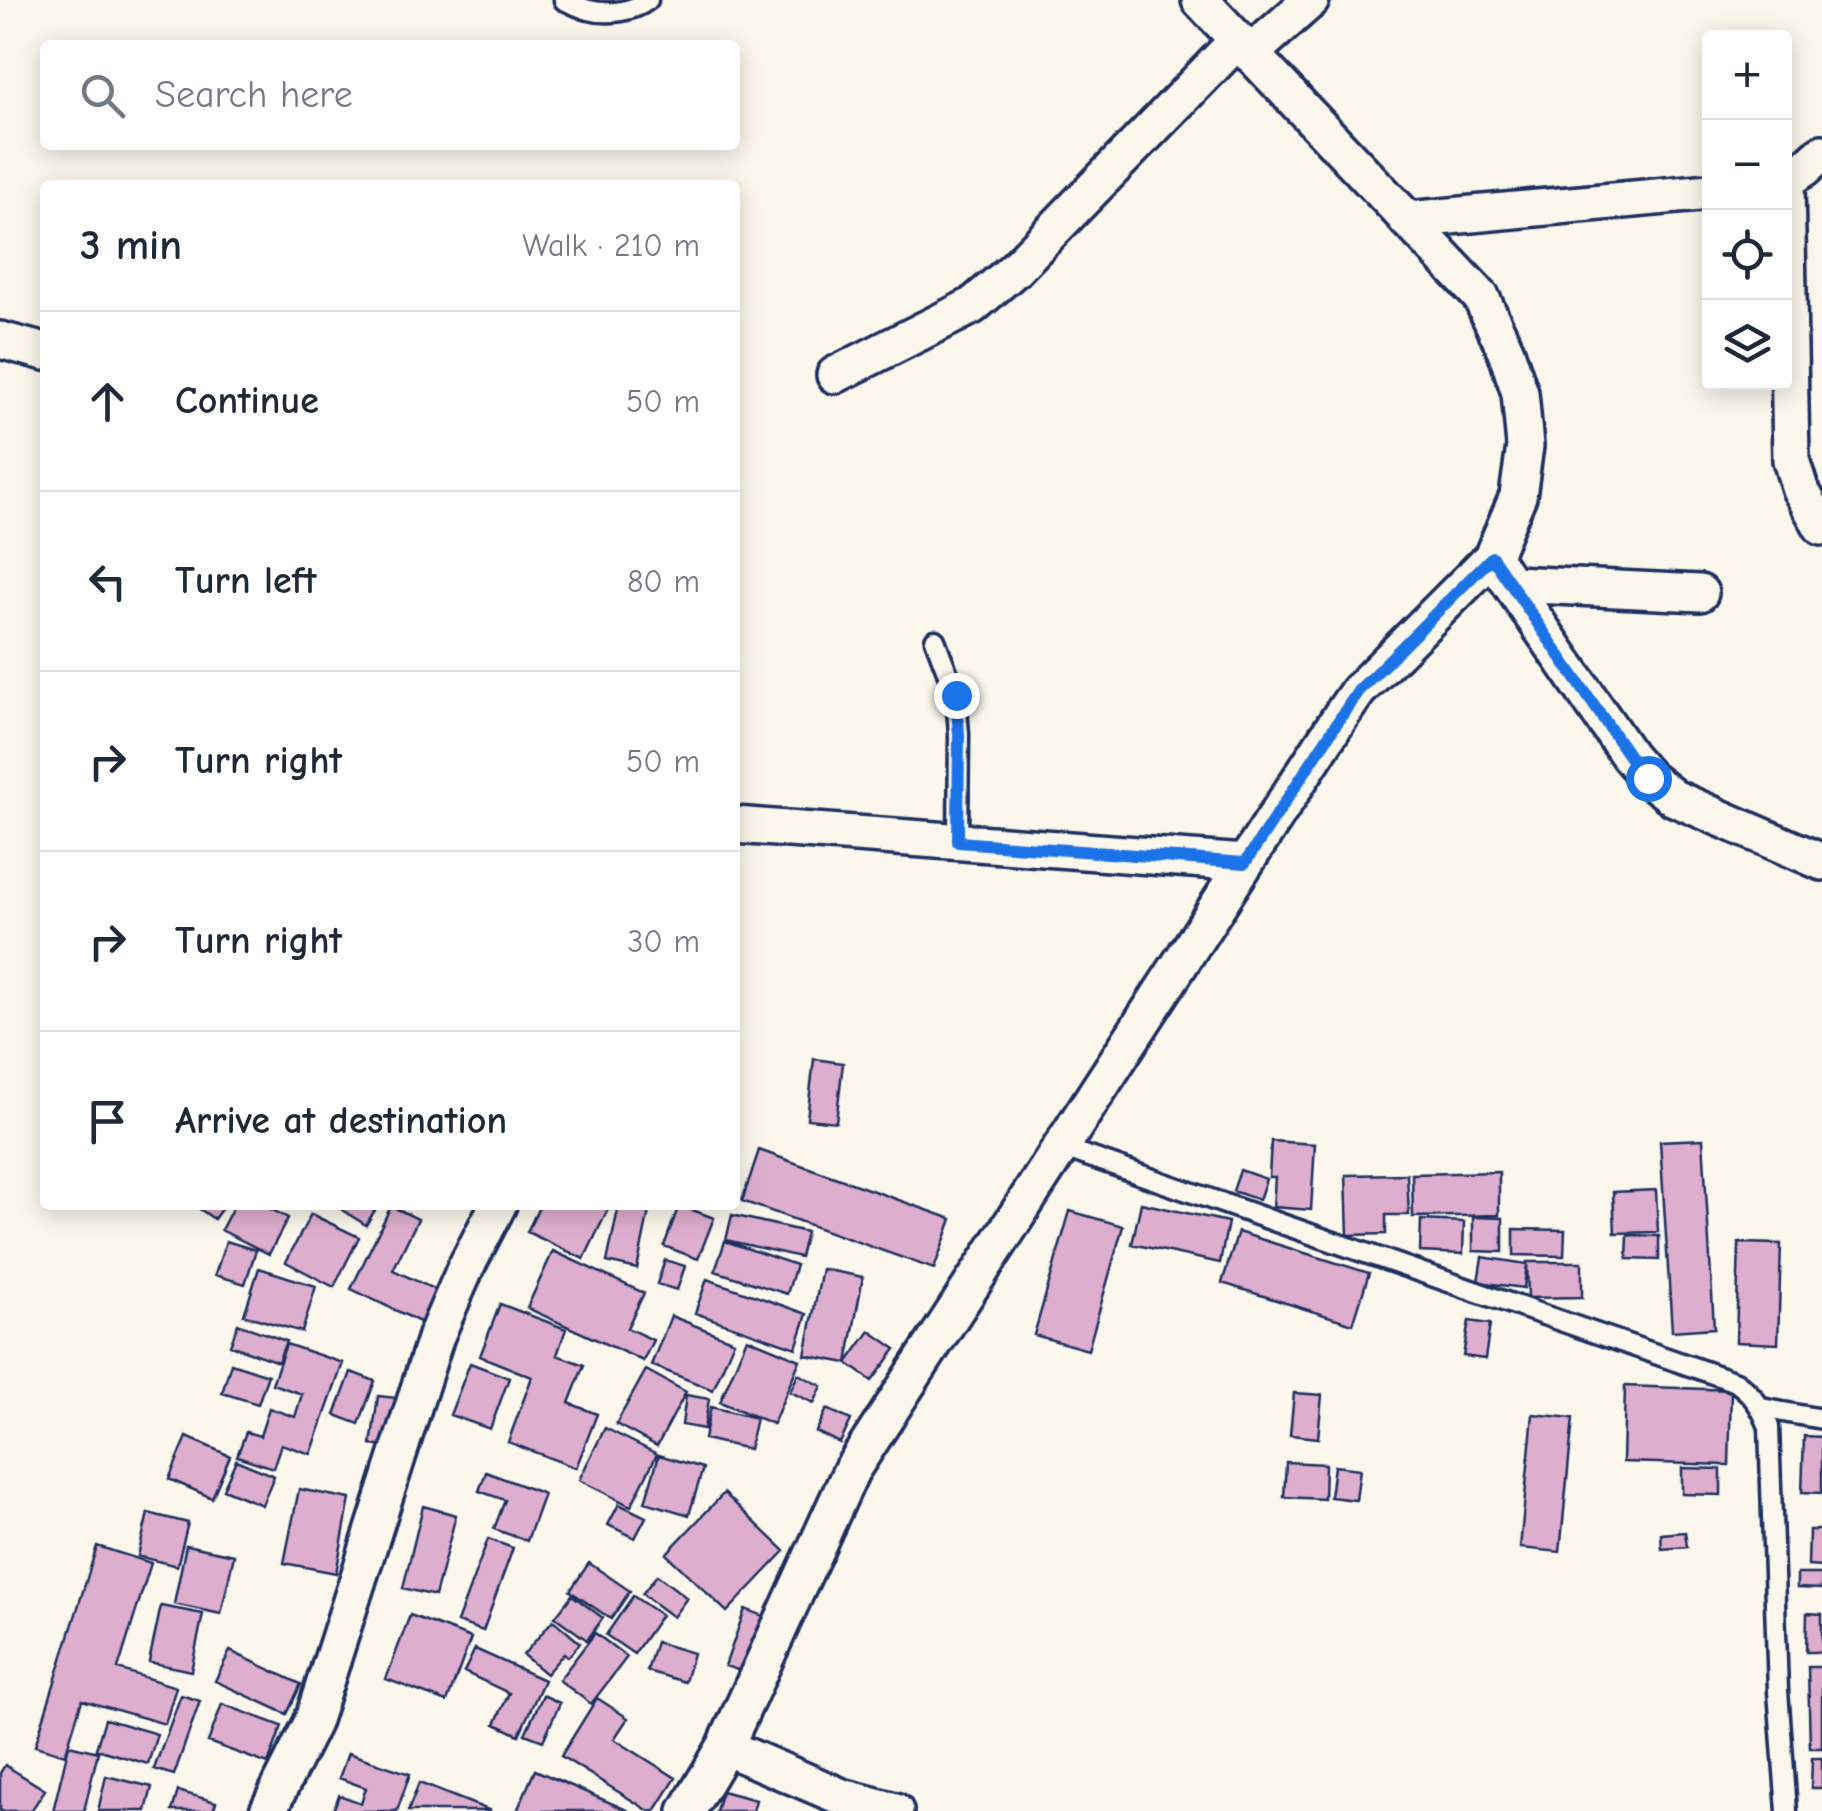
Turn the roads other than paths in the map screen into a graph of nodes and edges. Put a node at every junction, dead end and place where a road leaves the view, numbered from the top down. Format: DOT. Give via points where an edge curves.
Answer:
graph roads {
  1 [pos="564,0"];
  2 [pos="648,0"];
  3 [pos="1200,0"];
  4 [pos="1312,0"];
  5 [pos="1243,47"];
  6 [pos="1803,175"];
  7 [pos="1702,193"];
  8 [pos="1408,220"];
  9 [pos="0,340"];
  10 [pos="40,351"];
  11 [pos="835,375"];
  12 [pos="1822,527"];
  13 [pos="1501,570"];
  14 [pos="1700,592"];
  15 [pos="935,640"];
  16 [pos="740,825"];
  17 [pos="958,842"];
  18 [pos="1822,862"];
  19 [pos="1245,863"];
  20 [pos="1061,1147"];
  21 [pos="496,1210"];
  22 [pos="1762,1408"];
  23 [pos="1822,1419"];
  24 [pos="726,1747"];
  25 [pos="268,1811"];
  26 [pos="687,1811"];
  27 [pos="895,1811"];
  28 [pos="1787,1811"];
  1 -- 2 [label="lane" via="590,11 624,11"];
  3 -- 5 [label="street"];
  4 -- 5 [label="street"];
  5 -- 8 [label="street"];
  5 -- 11 [label="street" via="990,292"];
  6 -- 12 [label="street" via="1791,460"];
  7 -- 8 [label="street"];
  8 -- 13 [label="street" via="1481,297 1520,393 1524,446"];
  9 -- 10 [label="street"];
  13 -- 14 [label="street"];
  13 -- 18 [label="street" via="1648,778 1674,798"];
  13 -- 19 [label="street" via="1358,691"];
  15 -- 17 [label="lane" via="956,695"];
  16 -- 17 [label="street"];
  17 -- 19 [label="street"];
  19 -- 20 [label="street"];
  20 -- 22 [label="lane" via="1736,1382"];
  20 -- 24 [label="street" via="851,1470"];
  21 -- 25 [label="street" via="436,1336 312,1723"];
  22 -- 23 [label="lane"];
  22 -- 28 [label="lane" via="1769,1427"];
  24 -- 26 [label="street"];
  24 -- 27 [label="street" via="842,1797"];
}
